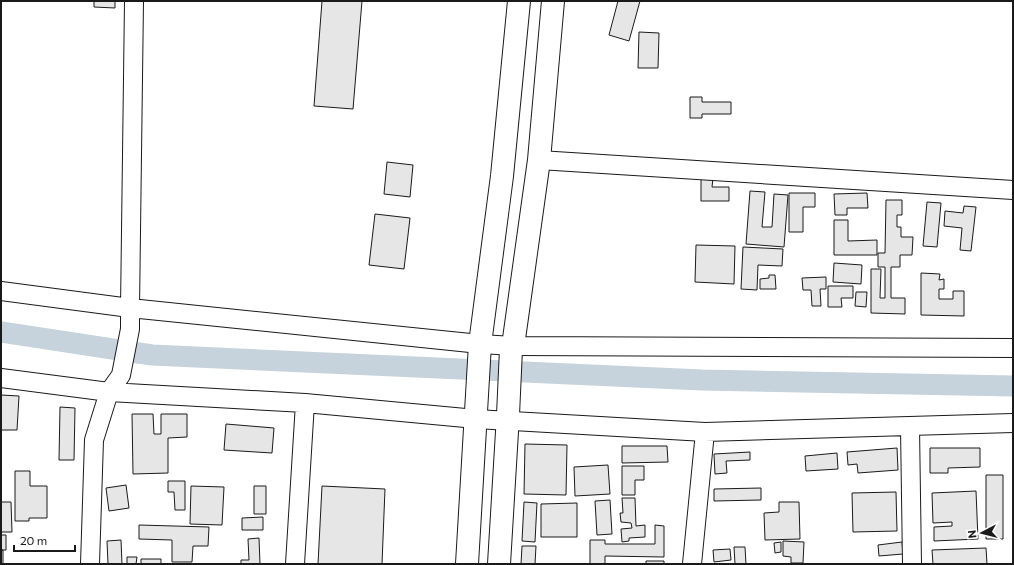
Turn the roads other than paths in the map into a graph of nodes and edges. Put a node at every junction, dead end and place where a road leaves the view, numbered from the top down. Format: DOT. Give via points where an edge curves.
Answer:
graph roads {
  1 [pos="134,1"];
  2 [pos="519,1"];
  3 [pos="553,1"];
  4 [pos="538,160"];
  5 [pos="1013,190"];
  6 [pos="1,292"];
  7 [pos="130,308"];
  8 [pos="481,348"];
  9 [pos="512,348"];
  10 [pos="1013,348"];
  11 [pos="1,378"];
  12 [pos="109,392"];
  13 [pos="305,404"];
  14 [pos="476,417"];
  15 [pos="508,418"];
  16 [pos="1013,423"];
  17 [pos="910,427"];
  18 [pos="705,432"];
  19 [pos="90,564"];
  20 [pos="295,564"];
  21 [pos="467,564"];
  22 [pos="499,564"];
  23 [pos="692,564"];
  24 [pos="912,564"];
  1 -- 7 [label="street"];
  2 -- 8 [label="main road" via="502,176"];
  3 -- 4 [label="main road"];
  4 -- 5 [label="street"];
  4 -- 9 [label="main road"];
  6 -- 7 [label="street"];
  7 -- 8 [label="street"];
  7 -- 12 [label="street" via="130,329 121,375"];
  8 -- 9 [label="street"];
  8 -- 14 [label="main road"];
  9 -- 10 [label="street"];
  9 -- 15 [label="main road"];
  11 -- 12 [label="street"];
  12 -- 13 [label="street"];
  12 -- 19 [label="street" via="94,440"];
  13 -- 14 [label="street"];
  13 -- 20 [label="street"];
  14 -- 15 [label="street"];
  14 -- 21 [label="main road"];
  15 -- 18 [label="street"];
  15 -- 22 [label="main road"];
  16 -- 17 [label="street"];
  17 -- 18 [label="street"];
  17 -- 24 [label="street"];
  18 -- 23 [label="street"];
}
